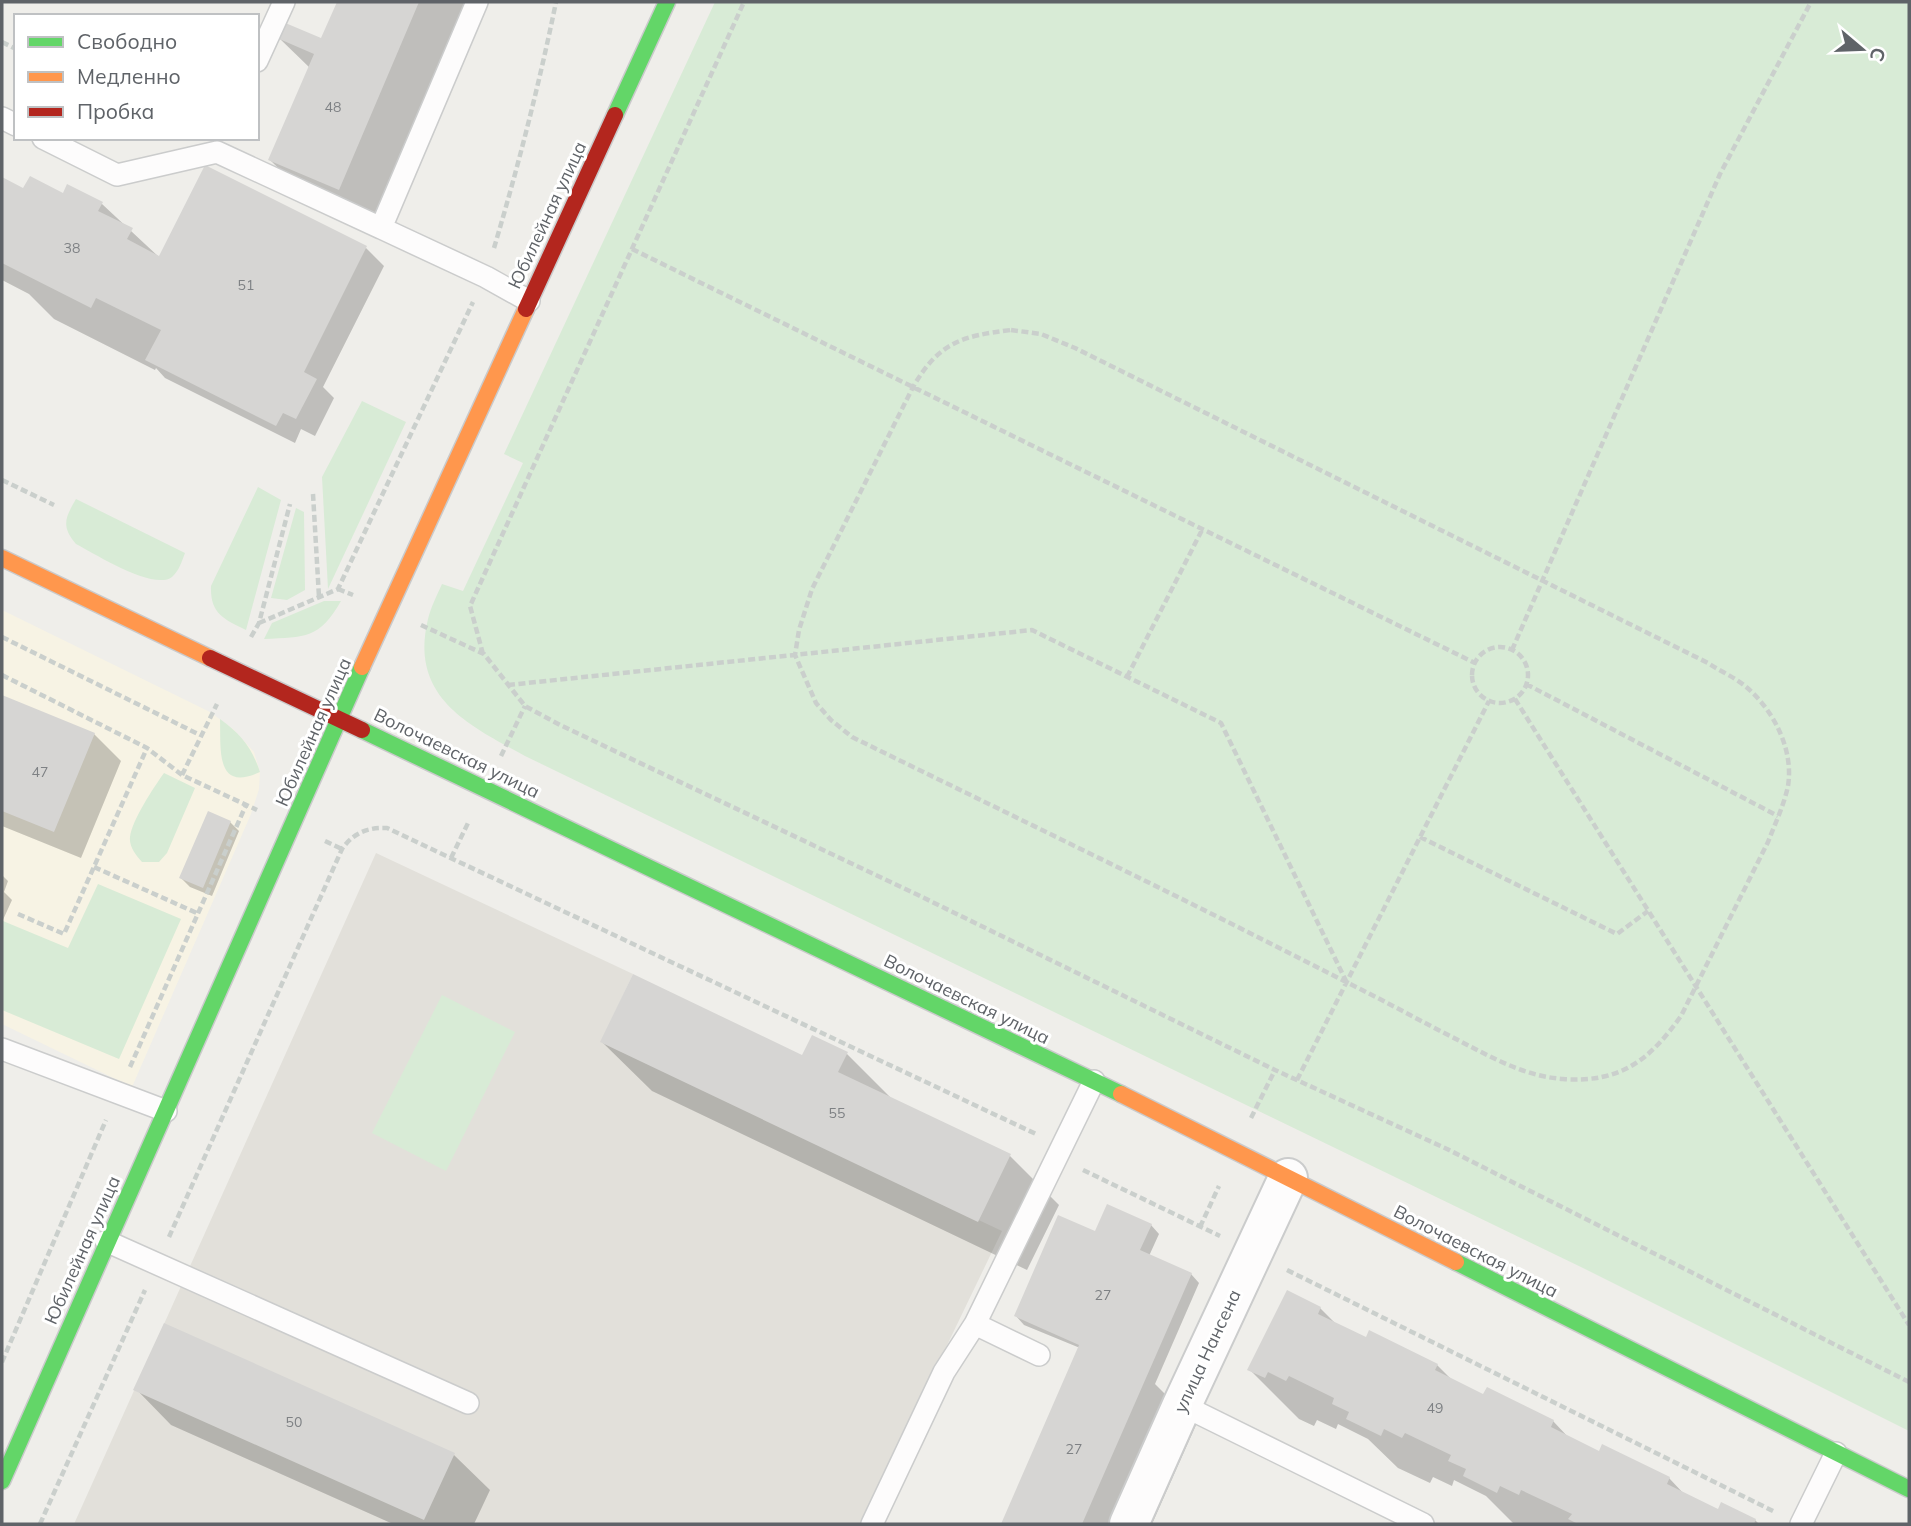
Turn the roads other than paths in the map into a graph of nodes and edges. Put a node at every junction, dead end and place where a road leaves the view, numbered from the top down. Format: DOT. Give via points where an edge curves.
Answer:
graph roads {
  1 [pos="284,2"];
  2 [pos="477,2"];
  3 [pos="667,2"];
  4 [pos="259,57"];
  5 [pos="47,140"];
  6 [pos="220,145"];
  7 [pos="381,228"];
  8 [pos="529,301"];
  9 [pos="2,558"];
  10 [pos="339,718"];
  11 [pos="2,1049"];
  12 [pos="1094,1081"];
  13 [pos="166,1111"];
  14 [pos="1288,1178"];
  15 [pos="106,1241"];
  16 [pos="975,1324"];
  17 [pos="1039,1355"];
  18 [pos="468,1403"];
  19 [pos="1182,1405"];
  20 [pos="1836,1453"];
  21 [pos="2,1481"];
  22 [pos="1909,1489"];
  23 [pos="872,1524"];
  24 [pos="1129,1524"];
  25 [pos="1423,1524"];
  26 [pos="1801,1524"];
  1 -- 4 [label="lane"];
  2 -- 7 [label="lane"];
  3 -- 8 [label="street, Юбилейная улица"];
  5 -- 6 [label="lane" via="117,176"];
  6 -- 7 [label="lane"];
  7 -- 8 [label="lane"];
  8 -- 10 [label="street, Юбилейная улица"];
  9 -- 10 [label="street, Волочаевская улица"];
  10 -- 12 [label="street, Волочаевская улица"];
  10 -- 13 [label="street, Юбилейная улица"];
  11 -- 13 [label="lane"];
  12 -- 14 [label="street, Волочаевская улица"];
  12 -- 16 [label="lane"];
  13 -- 15 [label="street, Юбилейная улица"];
  14 -- 19 [label="street, улица Нансена"];
  14 -- 20 [label="street, Волочаевская улица"];
  15 -- 18 [label="lane"];
  15 -- 21 [label="street, Юбилейная улица"];
  16 -- 17 [label="lane"];
  16 -- 23 [label="lane" via="944,1373"];
  19 -- 24 [label="street, улица Нансена"];
  19 -- 25 [label="lane"];
  20 -- 22 [label="street, Волочаевская улица"];
  20 -- 26 [label="lane"];
}
